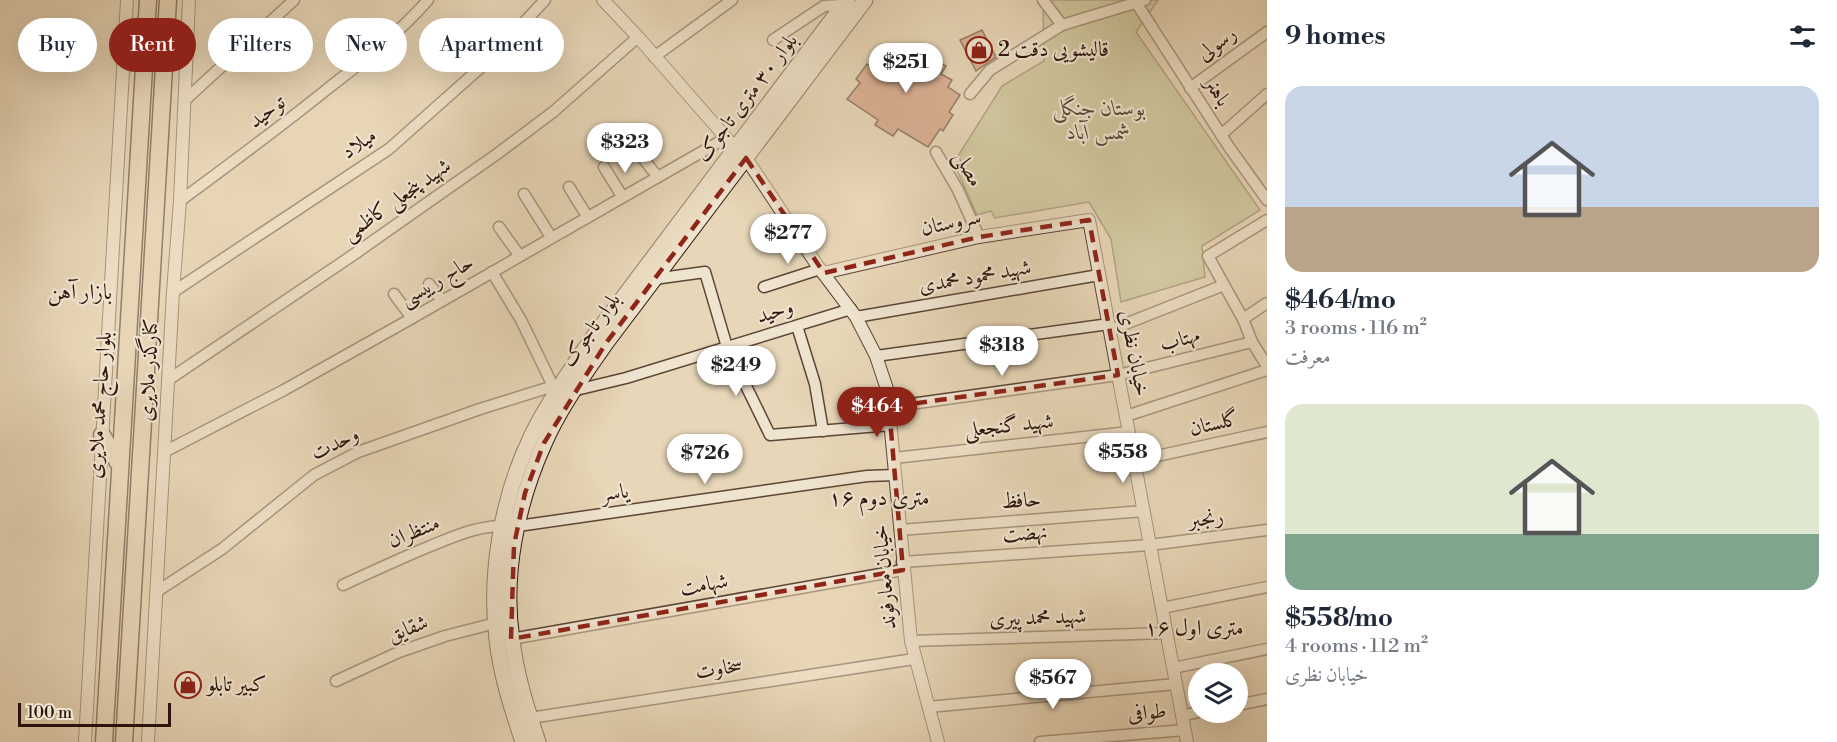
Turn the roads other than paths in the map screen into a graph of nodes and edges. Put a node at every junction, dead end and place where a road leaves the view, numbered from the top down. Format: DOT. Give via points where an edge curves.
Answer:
graph roads {
  1 [pos="127,0"];
  2 [pos="148,0"];
  3 [pos="168,0"];
  4 [pos="189,0"];
  5 [pos="294,0"];
  6 [pos="428,0"];
  7 [pos="545,0"];
  8 [pos="732,0"];
  9 [pos="865,0"];
  10 [pos="1043,0"];
  11 [pos="609,2"];
  12 [pos="845,2"];
  13 [pos="1141,2"];
  14 [pos="126,18"];
  15 [pos="147,18"];
  16 [pos="1062,25"];
  17 [pos="1267,33"];
  18 [pos="638,37"];
  19 [pos="773,40"];
  20 [pos="654,57"];
  21 [pos="122,72"];
  22 [pos="143,72"];
  23 [pos="1191,88"];
  24 [pos="970,94"];
  25 [pos="1267,94"];
  26 [pos="184,101"];
  27 [pos="1221,135"];
  28 [pos="634,147"];
  29 [pos="736,148"];
  30 [pos="936,152"];
  31 [pos="604,167"];
  32 [pos="657,176"];
  33 [pos="569,188"];
  34 [pos="524,194"];
  35 [pos="622,196"];
  36 [pos="1267,200"];
  37 [pos="180,201"];
  38 [pos="586,216"];
  39 [pos="1089,220"];
  40 [pos="1267,220"];
  41 [pos="499,227"];
  42 [pos="551,237"];
  43 [pos="979,237"];
  44 [pos="519,255"];
  45 [pos="822,271"];
  46 [pos="492,272"];
  47 [pos="1100,275"];
  48 [pos="654,279"];
  49 [pos="429,284"];
  50 [pos="1224,285"];
  51 [pos="764,287"];
  52 [pos="173,292"];
  53 [pos="394,294"];
  54 [pos="442,300"];
  55 [pos="1267,303"];
  56 [pos="853,313"];
  57 [pos="412,318"];
  58 [pos="1242,319"];
  59 [pos="797,326"];
  60 [pos="1109,327"];
  61 [pos="1252,342"];
  62 [pos="727,347"];
  63 [pos="876,356"];
  64 [pos="1267,368"];
  65 [pos="1118,375"];
  66 [pos="168,380"];
  67 [pos="562,387"];
  68 [pos="889,407"];
  69 [pos="1126,416"];
  70 [pos="891,425"];
  71 [pos="823,431"];
  72 [pos="1129,432"];
  73 [pos="1267,432"];
  74 [pos="102,435"];
  75 [pos="164,452"];
  76 [pos="894,458"];
  77 [pos="1134,461"];
  78 [pos="119,464"];
  79 [pos="895,475"];
  80 [pos="1144,512"];
  81 [pos="511,526"];
  82 [pos="900,530"];
  83 [pos="1267,530"];
  84 [pos="1150,545"];
  85 [pos="903,566"];
  86 [pos="343,585"];
  87 [pos="1267,587"];
  88 [pos="156,592"];
  89 [pos="1162,608"];
  90 [pos="496,623"];
  91 [pos="1167,633"];
  92 [pos="511,639"];
  93 [pos="911,641"];
  94 [pos="1267,650"];
  95 [pos="914,659"];
  96 [pos="1173,668"];
  97 [pos="336,681"];
  98 [pos="1176,684"];
  99 [pos="1267,699"];
  100 [pos="1248,703"];
  101 [pos="928,708"];
  102 [pos="1188,714"];
  103 [pos="1182,716"];
  104 [pos="530,717"];
  105 [pos="1186,736"];
  106 [pos="85,742"];
  107 [pos="104,742"];
  108 [pos="124,742"];
  109 [pos="148,742"];
  110 [pos="523,742"];
  111 [pos="538,742"];
  112 [pos="938,742"];
  113 [pos="1040,742"];
  1 -- 14 [label="street, کنارگذر ملایری"];
  2 -- 15 [label="highway, بلوار حاج محمد ملایری"];
  3 -- 108 [label="highway, بلوار حاج محمد ملایری"];
  4 -- 26 [label="street, کنارگذر ملایری"];
  5 -- 26 [label="street"];
  6 -- 37 [label="street, توحید" via="347,74"];
  7 -- 52 [label="street, میلاد" via="488,61 389,149"];
  8 -- 20 [label="street"];
  9 -- 29 [label="main road, بلوار تاجوک"];
  10 -- 16 [label="street"];
  11 -- 18 [label="street, خیابان معارفوند"];
  12 -- 19 [label="street" via="824,6"];
  12 -- 29 [label="main road, بلوار ۳۰ متری تاجوک"];
  13 -- 16 [label="street"];
  13 -- 23 [label="street, باهنر"];
  16 -- 24 [label="street" via="990,70"];
  17 -- 23 [label="street, رسولی"];
  18 -- 20 [label="street, خیابان معارفوند"];
  18 -- 66 [label="street, شهید پنجعلی کاظمی" via="553,112 497,154"];
  20 -- 29 [label="street, خیابان معارفوند"];
  21 -- 74 [label="street, کنارگذر ملایری"];
  22 -- 78 [label="highway, بلوار حاج محمد ملایری"];
  23 -- 27 [label="street, باهنر"];
  25 -- 27 [label="street"];
  26 -- 37 [label="street, کنارگذر ملایری"];
  27 -- 36 [label="street, باهنر"];
  28 -- 32 [label="street"];
  29 -- 32 [label="street, حاج رییسی"];
  29 -- 45 [label="street, خیابان معارفوند"];
  29 -- 48 [label="main road, بلوار تاجوک"];
  29 -- 67 [label="main road, بلوار ۳۰ متری تاجوک" via="595,335"];
  30 -- 43 [label="street, مصلی"];
  31 -- 35 [label="street"];
  32 -- 35 [label="street, حاج رییسی"];
  33 -- 38 [label="street"];
  34 -- 42 [label="street"];
  35 -- 38 [label="street, حاج رییسی"];
  37 -- 52 [label="street, کنارگذر ملایری"];
  38 -- 42 [label="street, حاج رییسی"];
  39 -- 43 [label="street, سروستان"];
  39 -- 47 [label="street, خیابان نظری"];
  40 -- 50 [label="street" via="1208,256"];
  41 -- 44 [label="street"];
  42 -- 44 [label="street, حاج رییسی"];
  43 -- 45 [label="street, سروستان"];
  44 -- 46 [label="street, حاج رییسی"];
  45 -- 51 [label="street"];
  45 -- 56 [label="street, خیابان معارفوند"];
  46 -- 54 [label="street, حاج رییسی"];
  46 -- 67 [label="street"];
  47 -- 56 [label="street, شهید محمود محمدی"];
  47 -- 60 [label="street, خیابان نظری"];
  48 -- 62 [label="street" via="705,272"];
  48 -- 67 [label="main road, بلوار تاجوک"];
  49 -- 54 [label="street"];
  50 -- 58 [label="street"];
  50 -- 60 [label="street"];
  52 -- 66 [label="street, کنارگذر ملایری"];
  53 -- 57 [label="street"];
  54 -- 57 [label="street, حاج رییسی"];
  55 -- 58 [label="street"];
  56 -- 59 [label="street, وحید"];
  56 -- 63 [label="street, خیابان معارفوند"];
  57 -- 75 [label="street, حاج رییسی"];
  58 -- 61 [label="street"];
  59 -- 62 [label="street, وحید"];
  59 -- 71 [label="street" via="815,384"];
  60 -- 63 [label="street"];
  60 -- 65 [label="street, خیابان نظری"];
  61 -- 64 [label="street"];
  61 -- 65 [label="street, مهتاب"];
  62 -- 67 [label="street, وحید" via="626,378"];
  62 -- 71 [label="street" via="771,435"];
  63 -- 68 [label="street, خیابان معارفوند"];
  64 -- 69 [label="street"];
  65 -- 68 [label="street, مهتاب"];
  65 -- 69 [label="street, خیابان نظری"];
  66 -- 75 [label="street, کنارگذر ملایری"];
  67 -- 81 [label="main road, بلوار ۳۰ متری تاجوک" via="531,437 512,489"];
  67 -- 88 [label="street, وحدت" via="480,409 358,452 314,476 222,549"];
  68 -- 70 [label="street, خیابان معارفوند"];
  69 -- 72 [label="street, خیابان نظری"];
  70 -- 71 [label="street"];
  70 -- 76 [label="street, خیابان معارفوند"];
  72 -- 76 [label="street, شهید گنجعلی"];
  72 -- 77 [label="street, خیابان نظری"];
  73 -- 77 [label="street, گلستان"];
  74 -- 78 [label="highway"];
  74 -- 106 [label="street, کنارگذر ملایری"];
  75 -- 88 [label="street, کنارگذر ملایری"];
  76 -- 79 [label="street, خیابان معارفوند"];
  77 -- 80 [label="street, خیابان نظری"];
  78 -- 107 [label="highway, بلوار حاج محمد ملایری"];
  79 -- 81 [label="street, یاسر"];
  79 -- 82 [label="street, خیابان معارفوند"];
  80 -- 82 [label="street, حافظ"];
  80 -- 84 [label="street, خیابان نظری"];
  81 -- 86 [label="street, منتظران" via="488,526 462,533"];
  81 -- 90 [label="main road, بلوار ۳۰ متری تاجوک" via="500,543"];
  81 -- 92 [label="main road"];
  82 -- 85 [label="street, خیابان معارفوند"];
  83 -- 84 [label="street, رنجبر"];
  84 -- 85 [label="street, نهضت"];
  84 -- 89 [label="street, خیابان نظری"];
  85 -- 92 [label="street, شهامت"];
  85 -- 93 [label="street, خیابان معارفوند"];
  87 -- 89 [label="street"];
  88 -- 109 [label="street, کنارگذر ملایری"];
  89 -- 91 [label="street, خیابان نظری"];
  90 -- 97 [label="street, شقایق" via="408,649"];
  90 -- 110 [label="main road, بلوار ۳۰ متری تاجوک" via="506,684"];
  91 -- 93 [label="street, شهید محمد پیری"];
  91 -- 96 [label="street, خیابان نظری"];
  92 -- 104 [label="main road"];
  93 -- 95 [label="street, خیابان معارفوند"];
  94 -- 96 [label="street"];
  95 -- 101 [label="street, خیابان معارفوند"];
  95 -- 104 [label="street, سخاوت"];
  96 -- 98 [label="street, خیابان نظری"];
  98 -- 101 [label="street"];
  98 -- 103 [label="street, خیابان نظری"];
  99 -- 100 [label="street"];
  101 -- 112 [label="street, خیابان معارفوند"];
  102 -- 103 [label="street"];
  103 -- 105 [label="street, خیابان نظری"];
  104 -- 111 [label="main road"];
  105 -- 113 [label="street, طوافی"];
}
